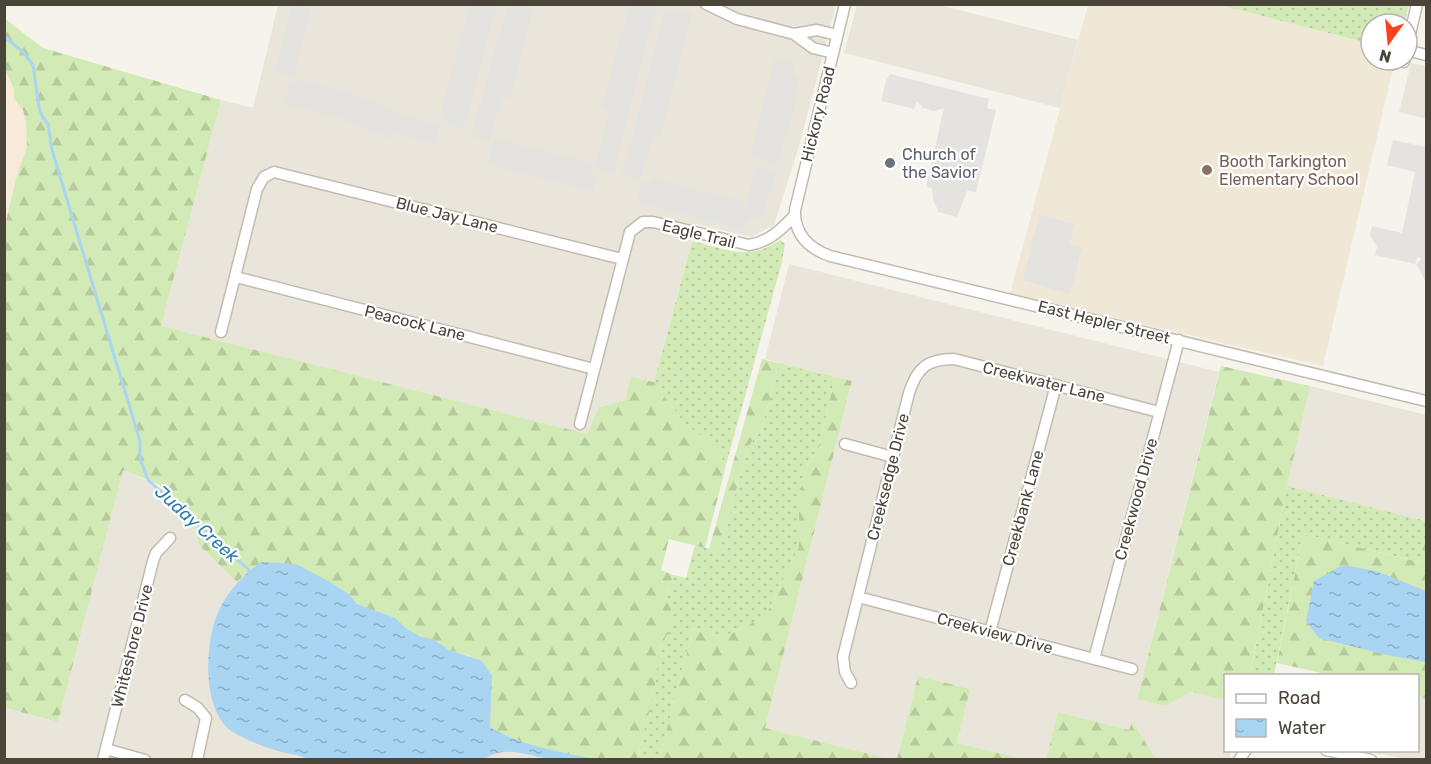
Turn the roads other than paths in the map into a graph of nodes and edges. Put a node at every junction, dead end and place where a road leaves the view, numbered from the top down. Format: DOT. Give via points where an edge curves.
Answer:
graph roads {
  1 [pos="706,4"];
  2 [pos="845,4"];
  3 [pos="794,34"];
  4 [pos="837,35"];
  5 [pos="833,53"];
  6 [pos="795,220"];
  7 [pos="622,259"];
  8 [pos="236,277"];
  9 [pos="221,332"];
  10 [pos="1179,340"];
  11 [pos="927,360"];
  12 [pos="594,369"];
  13 [pos="1056,385"];
  14 [pos="1426,401"];
  15 [pos="1159,412"];
  16 [pos="580,424"];
  17 [pos="845,444"];
  18 [pos="893,457"];
  19 [pos="170,538"];
  20 [pos="858,597"];
  21 [pos="990,632"];
  22 [pos="1094,659"];
  23 [pos="1132,669"];
  24 [pos="851,683"];
  25 [pos="185,700"];
  26 [pos="1336,752"];
  27 [pos="104,754"];
  28 [pos="145,759"];
  29 [pos="197,759"];
  30 [pos="1371,759"];
  1 -- 3 [label="street" via="737,19"];
  2 -- 4 [label="street, Hickory Road"];
  3 -- 4 [label="street" via="817,30"];
  3 -- 5 [label="street" via="813,48"];
  4 -- 5 [label="street, Hickory Road"];
  5 -- 6 [label="street, Hickory Road" via="796,200"];
  6 -- 7 [label="street, Eagle Trail" via="763,242 749,244 643,222 630,232"];
  6 -- 10 [label="street, East Hepler Street" via="805,241 830,256"];
  7 -- 8 [label="street, Blue Jay Lane" via="272,173 264,177 257,189"];
  7 -- 12 [label="street, Eagle Trail"];
  8 -- 9 [label="street"];
  8 -- 12 [label="street, Peacock Lane"];
  10 -- 14 [label="street, East Hepler Street"];
  10 -- 15 [label="street, Creekwood Drive"];
  11 -- 13 [label="street, Creekwater Lane" via="954,359"];
  11 -- 18 [label="street, Creeksedge Drive" via="912,385"];
  12 -- 16 [label="street, Eagle Trail"];
  13 -- 15 [label="street, Creekwater Lane"];
  13 -- 21 [label="street, Creekbank Lane"];
  15 -- 22 [label="street, Creekwood Drive"];
  17 -- 18 [label="street"];
  18 -- 20 [label="street, Creeksedge Drive"];
  19 -- 27 [label="street, Whiteshore Drive" via="153,561"];
  20 -- 21 [label="street, Creekview Drive"];
  20 -- 24 [label="street, Creeksedge Drive" via="843,657"];
  21 -- 22 [label="street, Creekview Drive"];
  22 -- 23 [label="street, Creekview Drive"];
  25 -- 29 [label="street" via="206,718"];
  26 -- 30 [label="street"];
  27 -- 28 [label="street"];
}
